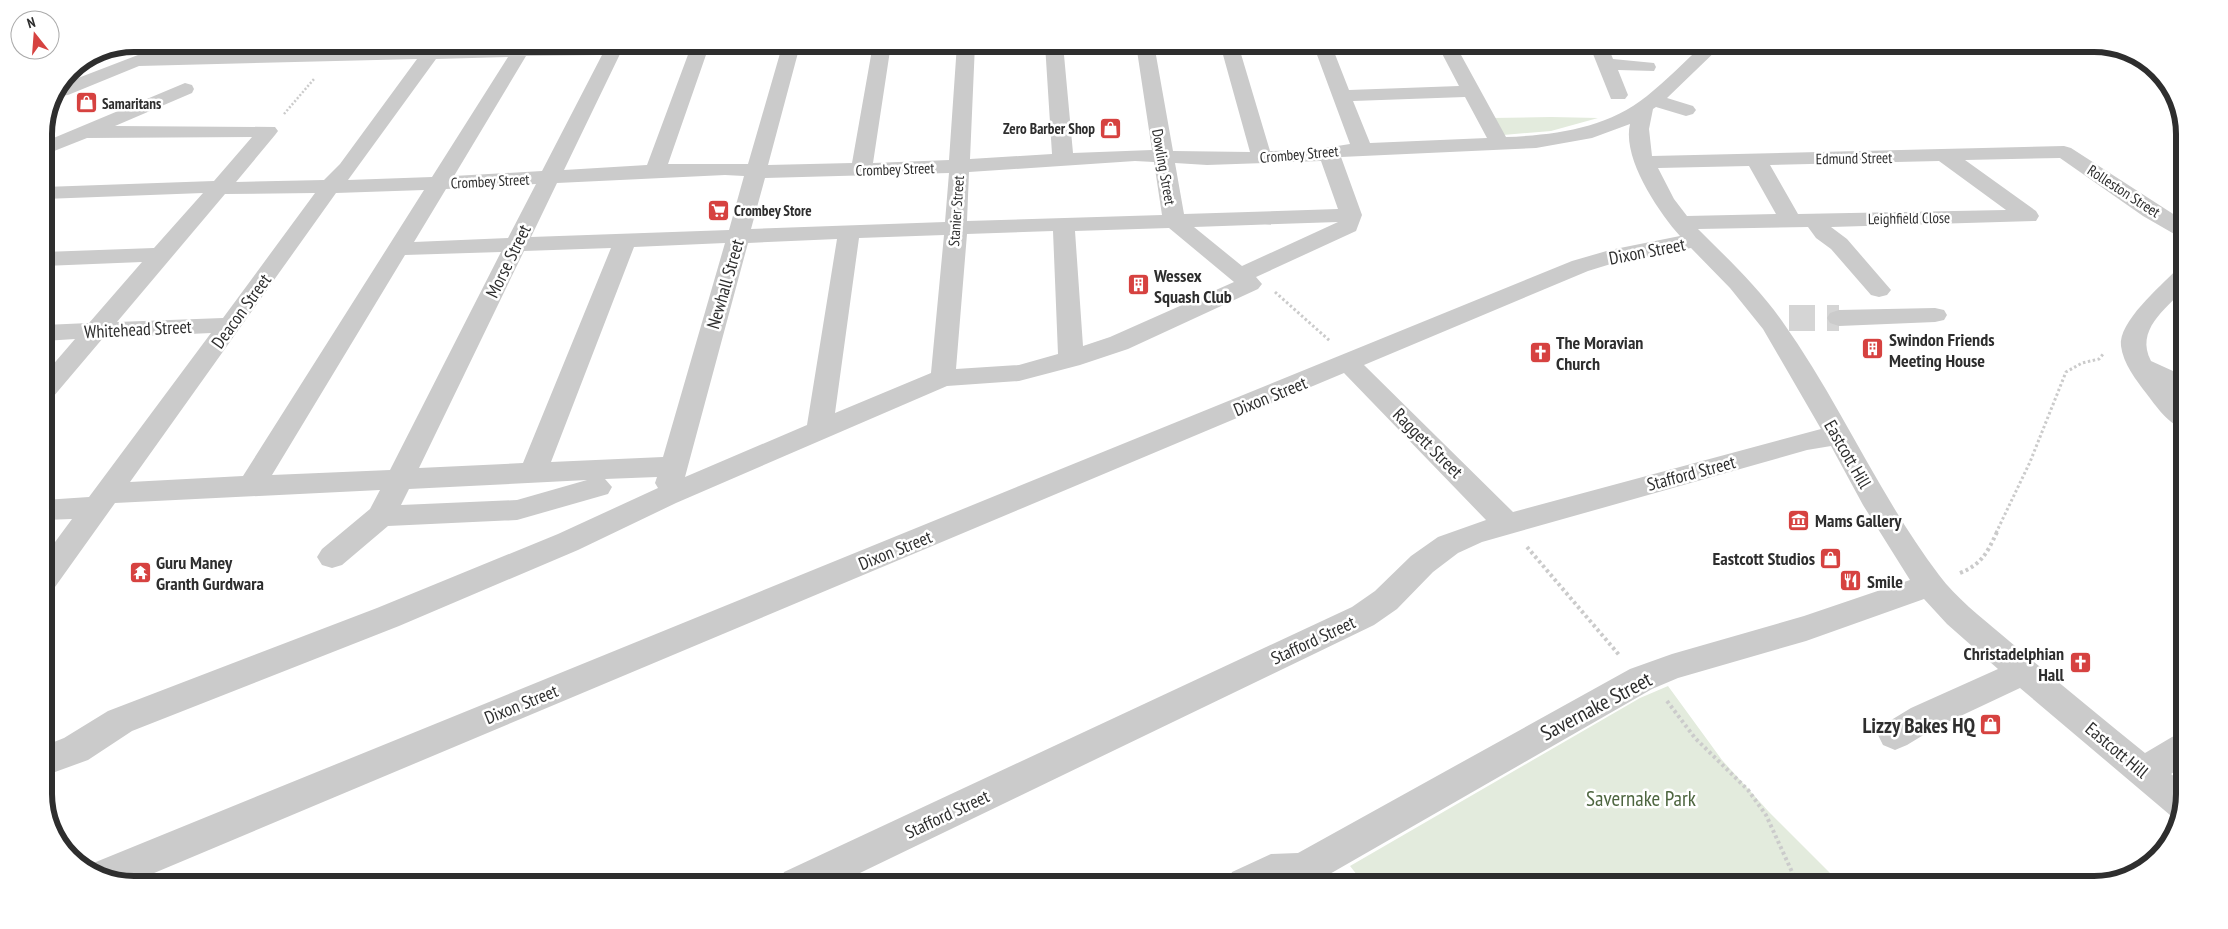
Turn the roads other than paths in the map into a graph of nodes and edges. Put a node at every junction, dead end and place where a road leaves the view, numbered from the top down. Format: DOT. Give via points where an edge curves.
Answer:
graph roads {
  1 [pos="157,52"];
  2 [pos="396,52"];
  3 [pos="432,52"];
  4 [pos="520,52"];
  5 [pos="612,52"];
  6 [pos="698,52"];
  7 [pos="790,52"];
  8 [pos="881,52"];
  9 [pos="966,52"];
  10 [pos="1055,52"];
  11 [pos="1146,52"];
  12 [pos="1231,52"];
  13 [pos="1325,52"];
  14 [pos="1450,52"];
  15 [pos="1602,52"];
  16 [pos="1705,52"];
  17 [pos="134,61"];
  18 [pos="1607,64"];
  19 [pos="1647,67"];
  20 [pos="70,84"];
  21 [pos="185,89"];
  22 [pos="1470,91"];
  23 [pos="1618,95"];
  24 [pos="1342,96"];
  25 [pos="1649,103"];
  26 [pos="1686,110"];
  27 [pos="1596,131"];
  28 [pos="85,132"];
  29 [pos="1500,144"];
  30 [pos="53,145"];
  31 [pos="1362,149"];
  32 [pos="2064,152"];
  33 [pos="1329,153"];
  34 [pos="1162,156"];
  35 [pos="1945,156"];
  36 [pos="1262,157"];
  37 [pos="1642,157"];
  38 [pos="1063,159"];
  39 [pos="1757,161"];
  40 [pos="959,166"];
  41 [pos="861,170"];
  42 [pos="655,171"];
  43 [pos="758,172"];
  44 [pos="550,177"];
  45 [pos="441,183"];
  46 [pos="329,187"];
  47 [pos="219,188"];
  48 [pos="53,193"];
  49 [pos="1351,215"];
  50 [pos="1802,220"];
  51 [pos="1174,221"];
  52 [pos="1064,224"];
  53 [pos="2175,225"];
  54 [pos="956,228"];
  55 [pos="850,232"];
  56 [pos="1689,232"];
  57 [pos="738,237"];
  58 [pos="625,240"];
  59 [pos="516,243"];
  60 [pos="398,249"];
  61 [pos="161,255"];
  62 [pos="53,259"];
  63 [pos="1245,280"];
  64 [pos="2175,285"];
  65 [pos="1879,290"];
  66 [pos="1935,315"];
  67 [pos="1839,318"];
  68 [pos="231,325"];
  69 [pos="96,330"];
  70 [pos="53,332"];
  71 [pos="1071,359"];
  72 [pos="1350,362"];
  73 [pos="2142,367"];
  74 [pos="943,378"];
  75 [pos="53,380"];
  76 [pos="2175,382"];
  77 [pos="2175,410"];
  78 [pos="820,429"];
  79 [pos="1837,436"];
  80 [pos="674,466"];
  81 [pos="533,472"];
  82 [pos="400,479"];
  83 [pos="251,486"];
  84 [pos="598,487"];
  85 [pos="666,496"];
  86 [pos="102,500"];
  87 [pos="53,508"];
  88 [pos="381,516"];
  89 [pos="1507,524"];
  90 [pos="332,558"];
  91 [pos="53,567"];
  92 [pos="1929,585"];
  93 [pos="2023,672"];
  94 [pos="1895,736"];
  95 [pos="2176,752"];
  96 [pos="53,757"];
  97 [pos="2144,772"];
  98 [pos="2175,798"];
  99 [pos="112,873"];
  100 [pos="827,876"];
  101 [pos="1262,876"];
  102 [pos="1297,876"];
  103 [pos="1311,876"];
  1 -- 17 [label="street"];
  2 -- 17 [label="street" via="333,57"];
  3 -- 46 [label="street, Deacon Street" via="347,168"];
  4 -- 45 [label="street"];
  5 -- 44 [label="street, Morse Street"];
  6 -- 42 [label="street"];
  7 -- 43 [label="street, Newhall Street"];
  8 -- 41 [label="street"];
  9 -- 40 [label="street, Stanier Street"];
  10 -- 38 [label="street"];
  11 -- 34 [label="street, Dowling Street"];
  12 -- 36 [label="street"];
  13 -- 24 [label="street"];
  14 -- 22 [label="street"];
  15 -- 18 [label="street"];
  16 -- 25 [label="street, Crombey Street"];
  17 -- 20 [label="street"];
  18 -- 19 [label="street"];
  18 -- 23 [label="street"];
  21 -- 28 [label="street"];
  22 -- 24 [label="street"];
  22 -- 29 [label="street"];
  24 -- 31 [label="street"];
  25 -- 26 [label="street"];
  25 -- 27 [label="street, Crombey Street" via="1623,120"];
  25 -- 37 [label="street, Eastcott Hill" via="1639,129"];
  27 -- 29 [label="street, Crombey Street" via="1558,140"];
  27 -- 37 [label="street" via="1622,141"];
  28 -- 30 [label="street"];
  28 -- 47 [label="street" via="268,131"];
  29 -- 31 [label="street, Crombey Street"];
  31 -- 33 [label="street, Crombey Street"];
  32 -- 35 [label="street, Edmund Street"];
  32 -- 53 [label="street, Rolleston Street"];
  33 -- 36 [label="street, Crombey Street"];
  33 -- 49 [label="street"];
  34 -- 36 [label="street, Crombey Street" via="1206,159"];
  34 -- 38 [label="street, Crombey Street"];
  34 -- 51 [label="street, Dowling Street"];
  35 -- 39 [label="street, Edmund Street"];
  35 -- 50 [label="street, Leighfield Close" via="2026,226 2004,216"];
  37 -- 39 [label="street, Edmund Street"];
  37 -- 56 [label="street, Eastcott Hill" via="1664,200"];
  38 -- 40 [label="street, Crombey Street"];
  39 -- 50 [label="street"];
  40 -- 41 [label="street, Crombey Street"];
  40 -- 54 [label="street, Stanier Street"];
  41 -- 43 [label="street, Crombey Street"];
  42 -- 43 [label="street, Crombey Street" via="725,169"];
  42 -- 44 [label="street, Crombey Street"];
  43 -- 57 [label="street, Newhall Street"];
  44 -- 45 [label="street, Crombey Street"];
  44 -- 59 [label="street, Morse Street"];
  45 -- 46 [label="street, Crombey Street"];
  45 -- 60 [label="street"];
  46 -- 47 [label="street, Crombey Street"];
  46 -- 68 [label="street, Deacon Street"];
  47 -- 48 [label="street, Crombey Street" via="197,186"];
  47 -- 61 [label="street"];
  49 -- 51 [label="street"];
  49 -- 63 [label="street" via="1348,226"];
  50 -- 56 [label="street, Leighfield Close"];
  50 -- 65 [label="street" via="1840,244"];
  51 -- 52 [label="street"];
  51 -- 63 [label="street, Dowling Street"];
  52 -- 54 [label="street"];
  52 -- 71 [label="street"];
  54 -- 55 [label="street"];
  54 -- 74 [label="street, Stanier Street"];
  55 -- 57 [label="street"];
  55 -- 78 [label="street"];
  56 -- 72 [label="street, Dixon Street" via="1587,264"];
  56 -- 79 [label="street, Eastcott Hill" via="1738,283 1778,318 1797,363"];
  57 -- 58 [label="street"];
  57 -- 80 [label="street, Newhall Street"];
  58 -- 59 [label="street"];
  58 -- 81 [label="street"];
  59 -- 60 [label="street"];
  59 -- 82 [label="street, Morse Street"];
  60 -- 83 [label="street"];
  61 -- 62 [label="street"];
  61 -- 69 [label="street"];
  63 -- 71 [label="street" via="1119,343"];
  64 -- 73 [label="street" via="2134,336 2136,354"];
  66 -- 67 [label="street"];
  68 -- 69 [label="street, Whitehead Street"];
  68 -- 86 [label="street, Deacon Street"];
  69 -- 70 [label="street, Whitehead Street"];
  69 -- 75 [label="street"];
  71 -- 74 [label="street" via="1019,373"];
  72 -- 89 [label="street, Raggett Street"];
  72 -- 99 [label="street, Dixon Street"];
  73 -- 76 [label="street"];
  73 -- 77 [label="street"];
  74 -- 78 [label="street"];
  78 -- 85 [label="street"];
  79 -- 89 [label="street, Stafford Street" via="1807,441"];
  79 -- 92 [label="street, Eastcott Hill"];
  80 -- 81 [label="street"];
  80 -- 85 [label="street, Newhall Street"];
  81 -- 82 [label="street"];
  82 -- 83 [label="street"];
  82 -- 88 [label="street, Morse Street"];
  83 -- 86 [label="street"];
  84 -- 88 [label="street" via="517,510"];
  85 -- 96 [label="street" via="568,542 397,614 120,721 76,748"];
  86 -- 87 [label="street"];
  86 -- 91 [label="street, Deacon Street"];
  88 -- 90 [label="street"];
  89 -- 100 [label="street, Stafford Street" via="1448,545 1364,616"];
  92 -- 93 [label="street, Eastcott Hill"];
  92 -- 103 [label="street, Savernake Street" via="1806,628 1644,678"];
  93 -- 94 [label="street" via="1923,718"];
  93 -- 97 [label="street, Eastcott Hill"];
  95 -- 97 [label="street"];
  97 -- 98 [label="street, Eastcott Hill"];
  101 -- 102 [label="street" via="1271,871"];
}
